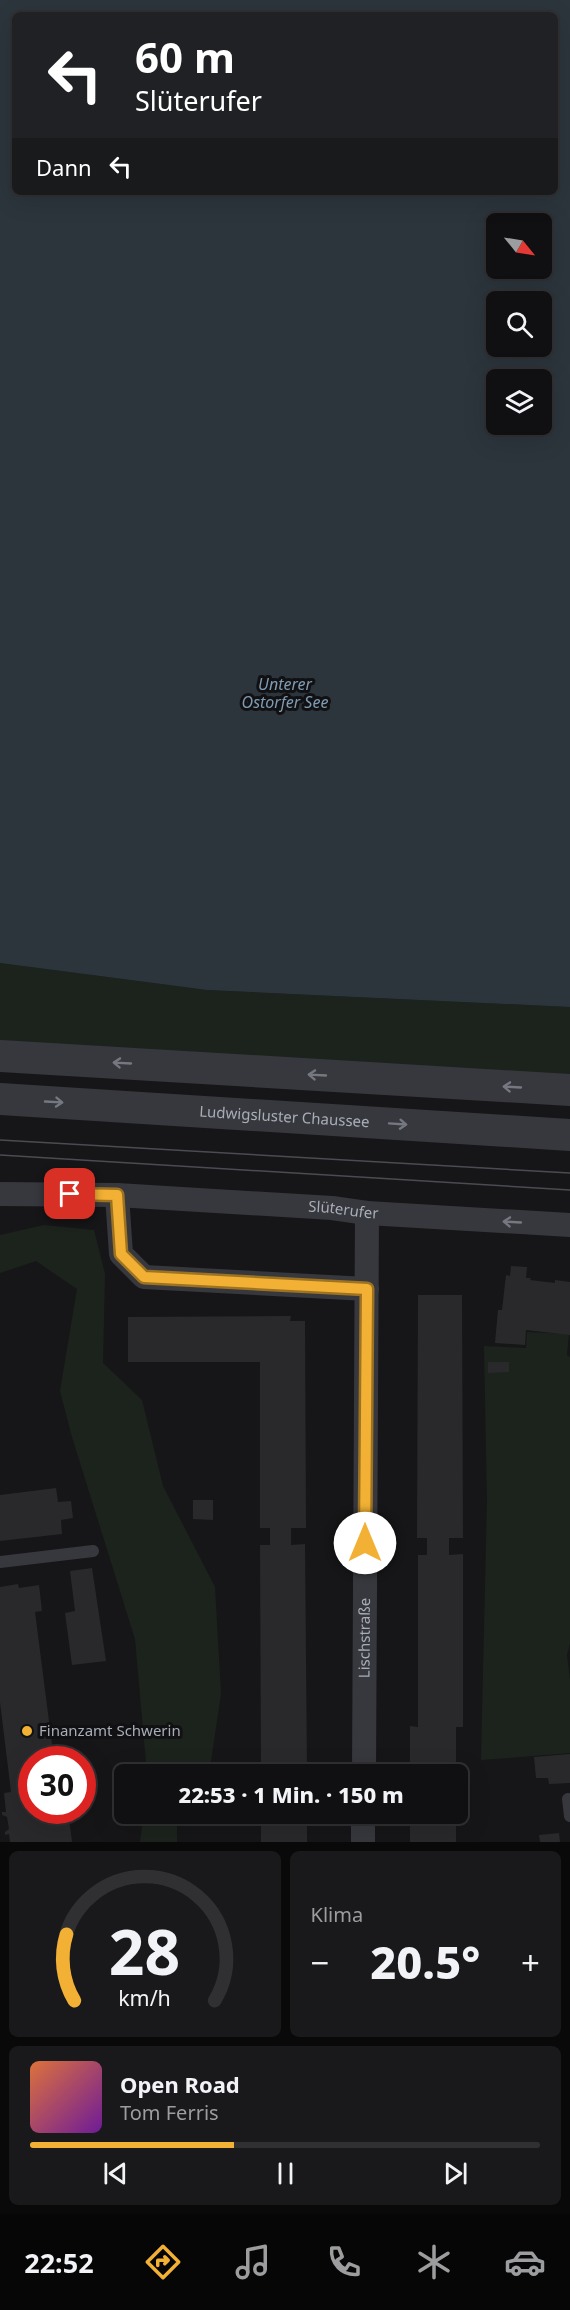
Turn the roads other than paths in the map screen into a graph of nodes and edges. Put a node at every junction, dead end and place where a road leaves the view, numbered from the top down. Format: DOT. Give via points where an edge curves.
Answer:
graph roads {
  1 [pos="0,1056"];
  2 [pos="570,1090"];
  3 [pos="0,1099"];
  4 [pos="570,1135"];
  5 [pos="0,1194"];
  6 [pos="117,1195"];
  7 [pos="367,1213"];
  8 [pos="570,1225"];
  9 [pos="367,1289"];
  10 [pos="93,1551"];
  11 [pos="0,1562"];
  12 [pos="364,1764"];
  13 [pos="568,1799"];
  14 [pos="570,1816"];
  15 [pos="363,1824"];
  16 [pos="363,1842"];
  2 -- 1 [label="street, one-way"];
  3 -- 4 [label="street, Ludwigsluster Chaussee, one-way"];
  5 -- 6 [label="street, Slüterufer"];
  6 -- 7 [label="street, Slüterufer"];
  6 -- 9 [label="street" via="121,1254 144,1277"];
  8 -- 7 [label="street, Slüterufer, one-way"];
  7 -- 9 [label="street, Lischstraße"];
  9 -- 12 [label="street, Lischstraße"];
  10 -- 11 [label="lane"];
  13 -- 14 [label="lane"];
  15 -- 16 [label="street"];
}
